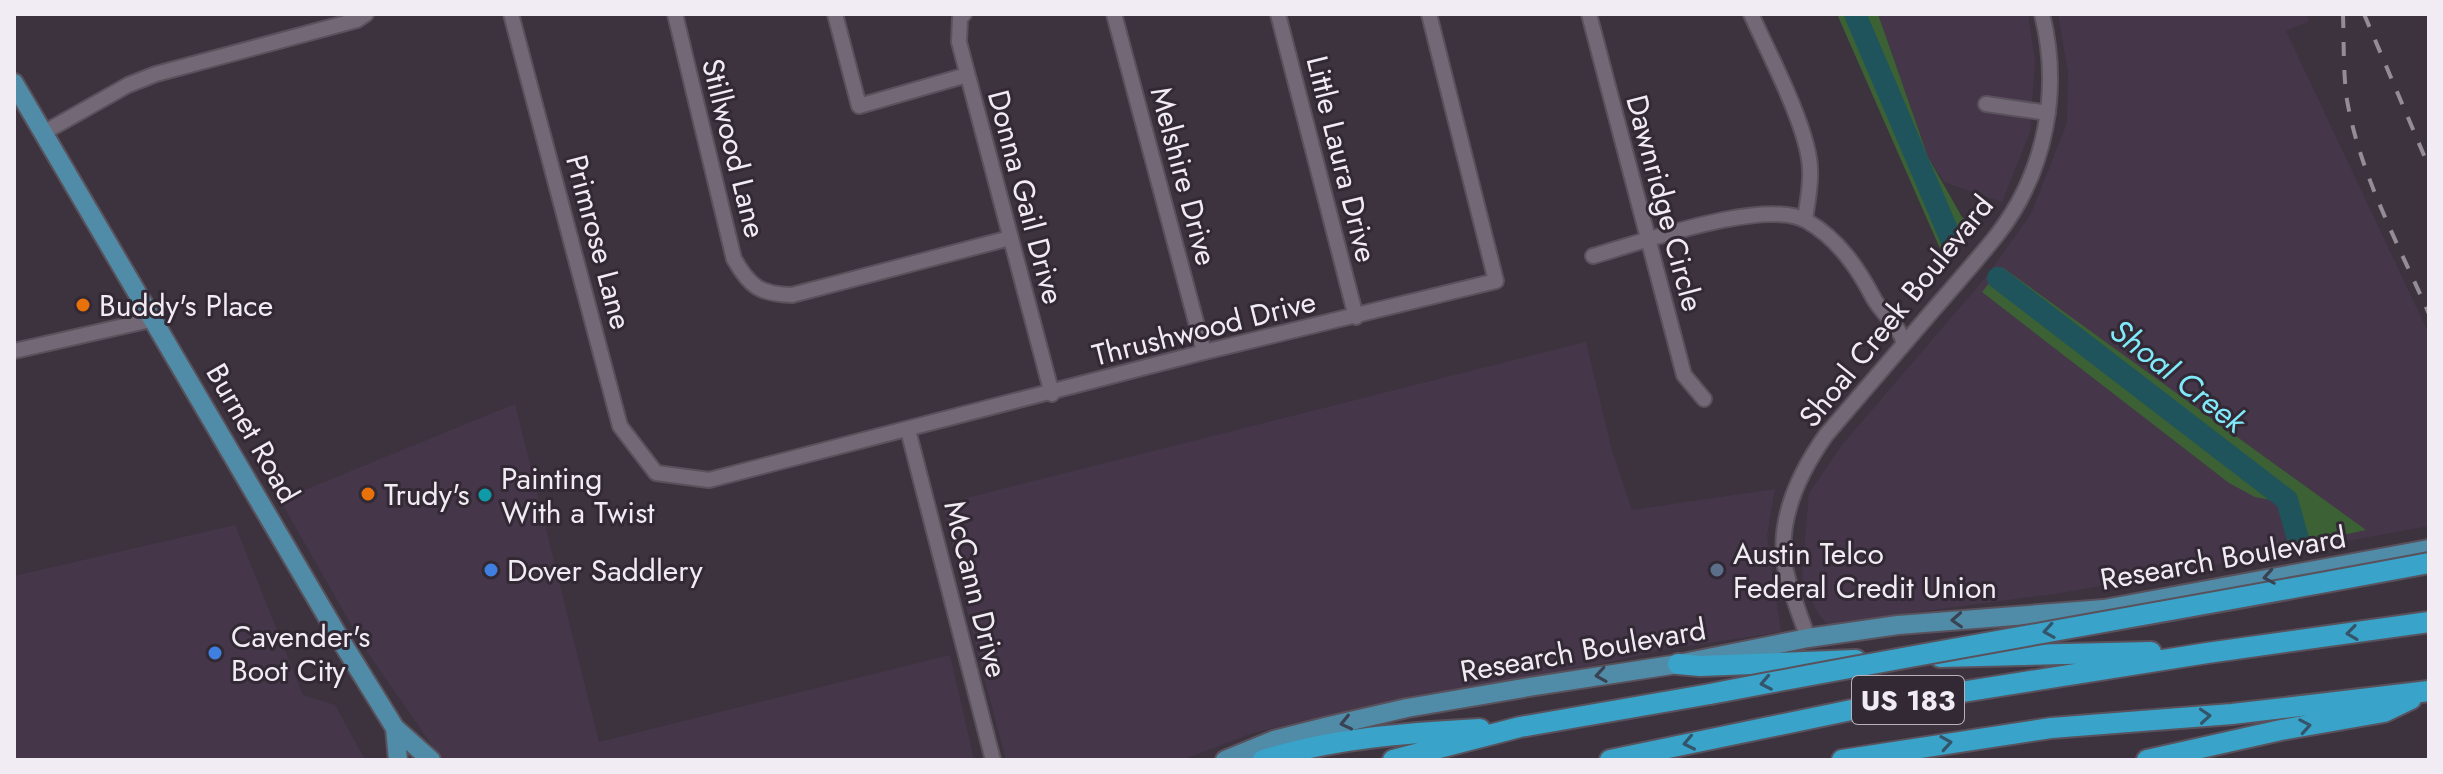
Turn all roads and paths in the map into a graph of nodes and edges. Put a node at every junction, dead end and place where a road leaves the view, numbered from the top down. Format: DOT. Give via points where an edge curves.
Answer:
graph roads {
  1 [pos="366,14"];
  2 [pos="511,14"];
  3 [pos="675,14"];
  4 [pos="835,14"];
  5 [pos="964,14"];
  6 [pos="1114,14"];
  7 [pos="1278,14"];
  8 [pos="1429,14"];
  9 [pos="1589,14"];
  10 [pos="1751,14"];
  11 [pos="2042,14"];
  12 [pos="967,75"];
  13 [pos="14,83"];
  14 [pos="1986,104"];
  15 [pos="2048,113"];
  16 [pos="43,133"];
  17 [pos="1805,220"];
  18 [pos="1010,238"];
  19 [pos="1647,241"];
  20 [pos="1593,256"];
  21 [pos="1356,317"];
  22 [pos="155,319"];
  23 [pos="1904,343"];
  24 [pos="14,351"];
  25 [pos="1204,352"];
  26 [pos="1052,394"];
  27 [pos="1704,399"];
  28 [pos="908,430"];
  29 [pos="656,473"];
  30 [pos="2429,549"];
  31 [pos="2429,563"];
  32 [pos="2429,622"];
  33 [pos="1808,638"];
  34 [pos="2207,653"];
  35 [pos="1678,664"];
  36 [pos="2429,691"];
  37 [pos="1520,727"];
  38 [pos="395,728"];
  39 [pos="398,760"];
  40 [pos="431,760"];
  41 [pos="993,760"];
  42 [pos="1225,760"];
  43 [pos="1263,760"];
  44 [pos="1393,760"];
  45 [pos="1610,760"];
  46 [pos="1842,760"];
  47 [pos="2147,760"];
  1 -- 16 [label="street" via="156,74"];
  2 -- 29 [label="street, Primrose Lane" via="620,426"];
  3 -- 18 [label="street, Stillwood Lane" via="734,259 755,288 770,295 792,295"];
  4 -- 12 [label="street" via="859,106"];
  5 -- 12 [label="street, Donna Gail Drive" via="959,42"];
  6 -- 25 [label="street, Melshire Drive"];
  7 -- 21 [label="street, Little Laura Drive"];
  8 -- 21 [label="street, Thrushwood Drive" via="1496,281"];
  9 -- 19 [label="street, Dawnridge Circle"];
  10 -- 17 [label="street" via="1806,147 1811,169"];
  11 -- 15 [label="street, Shoal Creek Boulevard" via="2049,50"];
  12 -- 18 [label="street, Donna Gail Drive"];
  13 -- 16 [label="main road, Burnet Road"];
  14 -- 15 [label="street"];
  15 -- 23 [label="street, Shoal Creek Boulevard" via="2040,152 2015,208"];
  16 -- 22 [label="main road, Burnet Road"];
  17 -- 19 [label="street" via="1742,215"];
  17 -- 23 [label="street" via="1847,255 1881,311 1900,329"];
  18 -- 26 [label="street, Donna Gail Drive"];
  19 -- 20 [label="street"];
  19 -- 27 [label="street, Dawnridge Circle" via="1684,375"];
  21 -- 25 [label="street, Thrushwood Drive"];
  22 -- 24 [label="street"];
  22 -- 38 [label="main road, Burnet Road"];
  23 -- 33 [label="street, Shoal Creek Boulevard" via="1826,435 1793,495 1785,529 1785,567"];
  25 -- 26 [label="street, Thrushwood Drive"];
  26 -- 28 [label="street, Thrushwood Drive"];
  28 -- 29 [label="street, Thrushwood Drive" via="709,480"];
  28 -- 41 [label="street, McCann Drive"];
  30 -- 33 [label="main road, Research Boulevard, one-way" via="2104,609 1927,622"];
  31 -- 37 [label="highway, one-way, bridge"];
  32 -- 34 [label="highway, US 183, one-way"];
  33 -- 35 [label="main road, Research Boulevard"];
  34 -- 35 [label="highway" via="2104,651"];
  34 -- 45 [label="highway, US 183, one-way" via="1839,711"];
  35 -- 42 [label="main road, Research Boulevard, one-way" via="1407,708 1274,740"];
  46 -- 36 [label="highway, US 183, one-way" via="2051,728"];
  47 -- 36 [label="highway, one-way" via="2384,712"];
  37 -- 43 [label="highway" via="1342,741"];
  37 -- 44 [label="highway"];
  38 -- 39 [label="main road, Burnet Road"];
  38 -- 40 [label="main road, Burnet Road"];
}
